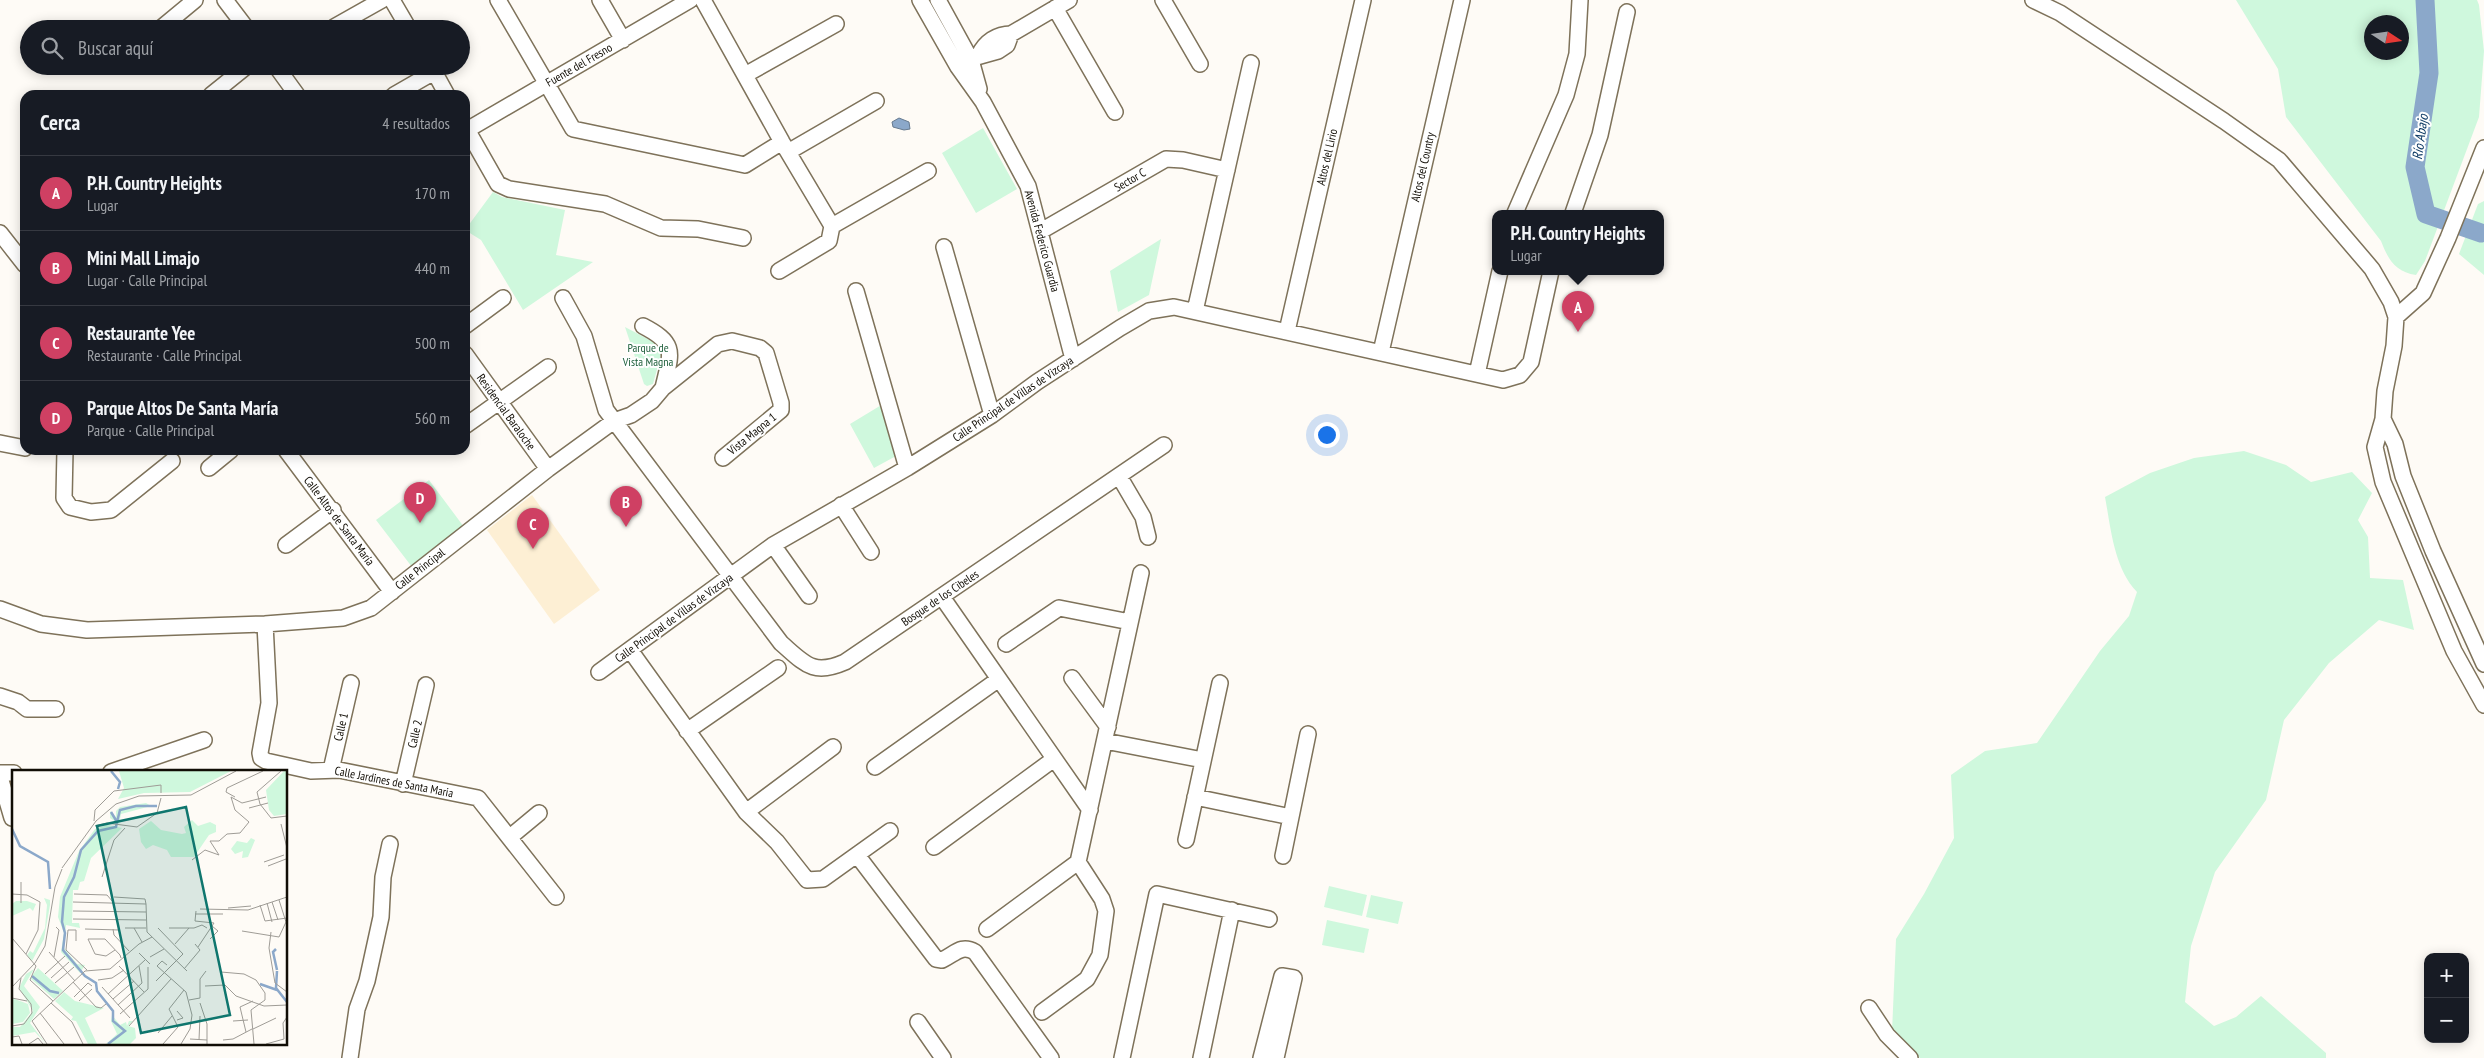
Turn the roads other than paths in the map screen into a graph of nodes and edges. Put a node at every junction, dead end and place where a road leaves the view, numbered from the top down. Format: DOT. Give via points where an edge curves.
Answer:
graph roads {
  1 [pos="195,0"];
  2 [pos="225,0"];
  3 [pos="382,0"];
  4 [pos="392,0"];
  5 [pos="498,0"];
  6 [pos="600,0"];
  7 [pos="690,0"];
  8 [pos="703,0"];
  9 [pos="920,0"];
  10 [pos="938,0"];
  11 [pos="1069,0"];
  12 [pos="1163,0"];
  13 [pos="1363,0"];
  14 [pos="1462,0"];
  15 [pos="1580,0"];
  16 [pos="2033,0"];
  17 [pos="1055,8"];
  18 [pos="1627,12"];
  19 [pos="171,20"];
  20 [pos="241,20"];
  21 [pos="348,20"];
  22 [pos="404,20"];
  23 [pos="836,24"];
  24 [pos="623,40"];
  25 [pos="969,60"];
  26 [pos="1251,63"];
  27 [pos="1200,64"];
  28 [pos="236,75"];
  29 [pos="283,75"];
  30 [pos="423,75"];
  31 [pos="435,75"];
  32 [pos="745,75"];
  33 [pos="546,84"];
  34 [pos="217,90"];
  35 [pos="293,90"];
  36 [pos="401,90"];
  37 [pos="444,90"];
  38 [pos="876,102"];
  39 [pos="1114,112"];
  40 [pos="470,126"];
  41 [pos="784,147"];
  42 [pos="470,148"];
  43 [pos="2484,148"];
  44 [pos="928,170"];
  45 [pos="1227,170"];
  46 [pos="1516,210"];
  47 [pos="1574,210"];
  48 [pos="832,226"];
  49 [pos="1041,231"];
  50 [pos="0,234"];
  51 [pos="743,238"];
  52 [pos="944,247"];
  53 [pos="20,259"];
  54 [pos="779,271"];
  55 [pos="1499,275"];
  56 [pos="1550,275"];
  57 [pos="856,291"];
  58 [pos="503,298"];
  59 [pos="563,298"];
  60 [pos="1195,311"];
  61 [pos="2396,317"];
  62 [pos="470,322"];
  63 [pos="643,326"];
  64 [pos="1288,331"];
  65 [pos="1381,352"];
  66 [pos="1073,359"];
  67 [pos="470,361"];
  68 [pos="548,368"];
  69 [pos="1477,374"];
  70 [pos="663,388"];
  71 [pos="499,402"];
  72 [pos="992,415"];
  73 [pos="2383,419"];
  74 [pos="614,421"];
  75 [pos="470,422"];
  76 [pos="0,443"];
  77 [pos="1164,445"];
  78 [pos="20,447"];
  79 [pos="66,455"];
  80 [pos="225,455"];
  81 [pos="290,455"];
  82 [pos="723,458"];
  83 [pos="172,461"];
  84 [pos="209,468"];
  85 [pos="907,468"];
  86 [pos="548,469"];
  87 [pos="1120,476"];
  88 [pos="841,505"];
  89 [pos="333,510"];
  90 [pos="1148,537"];
  91 [pos="286,545"];
  92 [pos="773,545"];
  93 [pos="871,552"];
  94 [pos="1141,573"];
  95 [pos="732,577"];
  96 [pos="392,592"];
  97 [pos="809,596"];
  98 [pos="942,597"];
  99 [pos="0,609"];
  100 [pos="1130,622"];
  101 [pos="265,624"];
  102 [pos="1006,644"];
  103 [pos="630,650"];
  104 [pos="2484,664"];
  105 [pos="778,668"];
  106 [pos="599,672"];
  107 [pos="1072,678"];
  108 [pos="998,679"];
  109 [pos="351,683"];
  110 [pos="1220,683"];
  111 [pos="426,685"];
  112 [pos="0,696"];
  113 [pos="2484,705"];
  114 [pos="56,709"];
  115 [pos="687,731"];
  116 [pos="1106,734"];
  117 [pos="1308,734"];
  118 [pos="204,740"];
  119 [pos="833,747"];
  120 [pos="1054,759"];
  121 [pos="1203,760"];
  122 [pos="875,767"];
  123 [pos="117,770"];
  124 [pos="331,770"];
  125 [pos="1097,775"];
  126 [pos="0,777"];
  127 [pos="403,784"];
  128 [pos="1078,794"];
  129 [pos="1195,797"];
  130 [pos="1090,810"];
  131 [pos="746,812"];
  132 [pos="539,813"];
  133 [pos="1291,817"];
  134 [pos="12,818"];
  135 [pos="890,831"];
  136 [pos="510,837"];
  137 [pos="1186,840"];
  138 [pos="390,844"];
  139 [pos="934,848"];
  140 [pos="857,856"];
  141 [pos="1283,856"];
  142 [pos="1078,862"];
  143 [pos="556,897"];
  144 [pos="1232,910"];
  145 [pos="1269,919"];
  146 [pos="987,929"];
  147 [pos="1869,1008"];
  148 [pos="1042,1012"];
  149 [pos="918,1022"];
  150 [pos="350,1058"];
  151 [pos="943,1058"];
  152 [pos="1051,1058"];
  153 [pos="1122,1058"];
  154 [pos="1201,1058"];
  155 [pos="1261,1058"];
  156 [pos="1276,1058"];
  157 [pos="1910,1058"];
  1 -- 19 [label="street"];
  2 -- 20 [label="street"];
  3 -- 21 [label="street"];
  4 -- 22 [label="street"];
  5 -- 33 [label="street"];
  6 -- 24 [label="street"];
  7 -- 24 [label="street, Fuente del Fresno"];
  8 -- 32 [label="street"];
  9 -- 25 [label="street, Avenida Federico Guardia"];
  10 -- 25 [label="street, Avenida Federico Guardia"];
  11 -- 17 [label="street"];
  12 -- 27 [label="street"];
  13 -- 64 [label="street, Altos del Lirio"];
  14 -- 65 [label="street, Altos del Country"];
  15 -- 46 [label="street" via="1578,46 1568,88"];
  16 -- 61 [label="street" via="2060,13 2278,160 2372,269"];
  17 -- 25 [label="street" via="1011,34 993,39"];
  17 -- 39 [label="street"];
  18 -- 47 [label="street" via="1600,135"];
  23 -- 32 [label="street"];
  24 -- 33 [label="street, Fuente del Fresno"];
  25 -- 49 [label="street, Avenida Federico Guardia" via="983,102 1028,186"];
  26 -- 45 [label="street"];
  28 -- 34 [label="street"];
  29 -- 35 [label="street"];
  30 -- 36 [label="street"];
  31 -- 37 [label="street"];
  32 -- 41 [label="street"];
  33 -- 40 [label="street, Fuente del Fresno"];
  33 -- 41 [label="street" via="573,129 745,165"];
  38 -- 41 [label="street"];
  41 -- 48 [label="street"];
  42 -- 51 [label="street" via="498,184 509,188 605,204 661,228 698,229"];
  43 -- 61 [label="street" via="2423,293"];
  44 -- 48 [label="street"];
  45 -- 49 [label="street, Sector C" via="1166,159"];
  45 -- 60 [label="street"];
  48 -- 54 [label="street" via="829,241"];
  49 -- 66 [label="street, Avenida Federico Guardia"];
  50 -- 53 [label="street"];
  52 -- 72 [label="street"];
  55 -- 69 [label="street"];
  56 -- 69 [label="street, Calle Principal de Villas de Vizcaya" via="1531,362 1520,375 1503,380"];
  57 -- 85 [label="street"];
  58 -- 62 [label="street"];
  59 -- 74 [label="street" via="584,336 606,410"];
  60 -- 64 [label="street, Calle Principal de Villas de Vizcaya"];
  60 -- 66 [label="street, Calle Principal de Villas de Vizcaya" via="1174,307 1149,311"];
  61 -- 73 [label="street"];
  63 -- 70 [label="street" via="660,334 668,343 671,354"];
  64 -- 65 [label="street, Calle Principal de Villas de Vizcaya"];
  65 -- 69 [label="street, Calle Principal de Villas de Vizcaya"];
  66 -- 72 [label="street, Calle Principal de Villas de Vizcaya"];
  67 -- 71 [label="street, Residencial Baraloche"];
  68 -- 71 [label="street"];
  70 -- 74 [label="street, Vista Magna 1" via="625,406"];
  70 -- 82 [label="street, Vista Magna 1" via="725,341 760,348 766,353 781,410"];
  71 -- 75 [label="street"];
  71 -- 86 [label="street, Residencial Baraloche"];
  72 -- 85 [label="street, Calle Principal de Villas de Vizcaya"];
  73 -- 104 [label="street" via="2433,551"];
  73 -- 113 [label="street" via="2375,447 2383,482 2454,651"];
  74 -- 86 [label="street, Calle Principal"];
  74 -- 95 [label="street"];
  76 -- 78 [label="street"];
  77 -- 87 [label="street, Bosque de los Cibeles"];
  79 -- 83 [label="street" via="64,498 70,507 91,512 111,510"];
  80 -- 84 [label="street"];
  81 -- 89 [label="street, Calle Altos de Santa María"];
  85 -- 88 [label="street, Calle Principal de Villas de Vizcaya"];
  86 -- 96 [label="street, Calle Principal"];
  87 -- 90 [label="street" via="1143,518"];
  87 -- 98 [label="street, Bosque de los Cibeles"];
  88 -- 92 [label="street, Calle Principal de Villas de Vizcaya"];
  88 -- 93 [label="street"];
  89 -- 91 [label="street"];
  89 -- 96 [label="street, Calle Altos de Santa María"];
  92 -- 95 [label="street, Calle Principal de Villas de Vizcaya"];
  92 -- 97 [label="street"];
  94 -- 100 [label="street"];
  95 -- 98 [label="street, Bosque de los Cibeles" via="781,643 812,667 828,669 845,662"];
  95 -- 103 [label="street, Calle Principal de Villas de Vizcaya"];
  96 -- 101 [label="street, Calle Principal" via="371,608 342,618"];
  98 -- 108 [label="street"];
  99 -- 101 [label="street, Calle Principal" via="41,624 86,630"];
  100 -- 102 [label="street" via="1059,608"];
  100 -- 116 [label="street"];
  101 -- 124 [label="street, Calle Jardines de Santa Maria" via="269,703 261,758 266,762 311,771"];
  103 -- 106 [label="street, Calle Principal de Villas de Vizcaya"];
  103 -- 115 [label="street"];
  105 -- 115 [label="street"];
  107 -- 116 [label="street"];
  108 -- 120 [label="street"];
  108 -- 122 [label="street"];
  109 -- 124 [label="street, Calle 1"];
  110 -- 121 [label="street"];
  111 -- 127 [label="street, Calle 2"];
  112 -- 114 [label="street" via="27,709"];
  115 -- 131 [label="street"];
  116 -- 121 [label="street"];
  116 -- 125 [label="street"];
  117 -- 133 [label="street"];
  118 -- 123 [label="street"];
  119 -- 131 [label="street"];
  120 -- 128 [label="street"];
  120 -- 139 [label="street"];
  121 -- 129 [label="street"];
  124 -- 127 [label="street, Calle Jardines de Santa Maria"];
  125 -- 128 [label="street"];
  125 -- 130 [label="street"];
  126 -- 134 [label="street"];
  127 -- 136 [label="street, Calle Jardines de Santa Maria" via="478,798"];
  128 -- 130 [label="street"];
  129 -- 133 [label="street"];
  129 -- 137 [label="street"];
  130 -- 142 [label="street"];
  131 -- 140 [label="street" via="777,842 807,880 823,879"];
  132 -- 136 [label="street"];
  133 -- 141 [label="street"];
  135 -- 140 [label="street"];
  136 -- 143 [label="street, Calle Jardines de Santa Maria"];
  138 -- 150 [label="street" via="383,877 381,917 367,981 357,1009"];
  140 -- 152 [label="street" via="936,959 942,960 960,948 975,952"];
  142 -- 146 [label="street"];
  142 -- 148 [label="street" via="1106,911 1100,955 1087,979"];
  144 -- 145 [label="street"];
  144 -- 153 [label="street" via="1157,894"];
  144 -- 154 [label="street"];
  147 -- 157 [label="street" via="1887,1035"];
  149 -- 151 [label="street"];
  155 -- 156 [label="street" via="1282,976 1294,978"];
}
